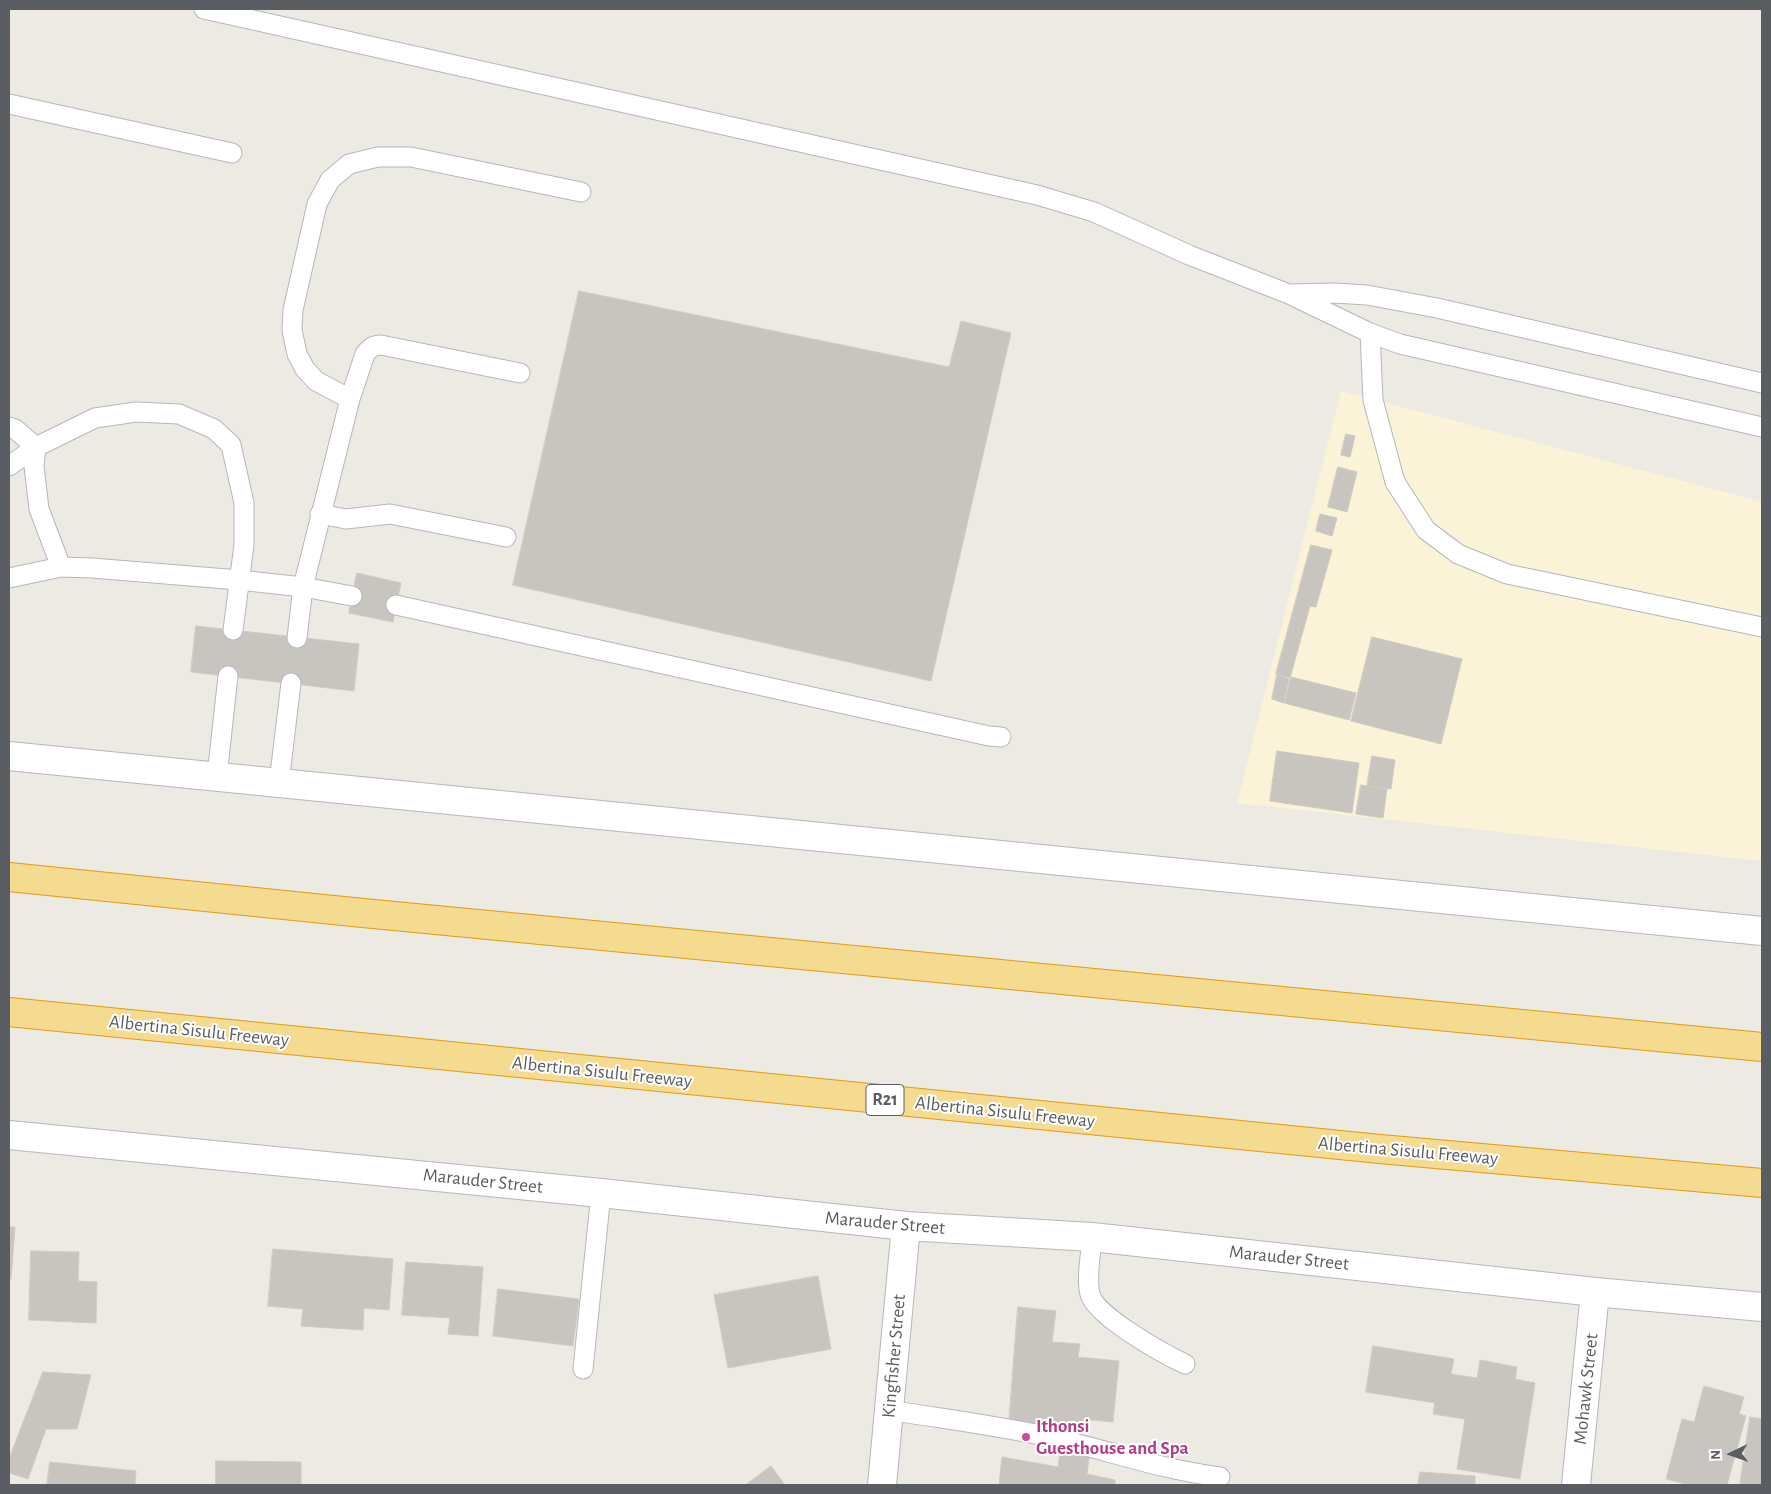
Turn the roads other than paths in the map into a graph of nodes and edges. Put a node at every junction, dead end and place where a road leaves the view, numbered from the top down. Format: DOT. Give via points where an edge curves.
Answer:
graph roads {
  1 [pos="204,9"];
  2 [pos="9,104"];
  3 [pos="232,153"];
  4 [pos="581,192"];
  5 [pos="1289,294"];
  6 [pos="1370,333"];
  7 [pos="520,373"];
  8 [pos="1762,383"];
  9 [pos="350,399"];
  10 [pos="9,427"];
  11 [pos="1762,427"];
  12 [pos="36,447"];
  13 [pos="9,466"];
  14 [pos="320,514"];
  15 [pos="506,537"];
  16 [pos="61,567"];
  17 [pos="9,578"];
  18 [pos="239,580"];
  19 [pos="303,587"];
  20 [pos="352,596"];
  21 [pos="396,605"];
  22 [pos="1762,627"];
  23 [pos="233,630"];
  24 [pos="297,638"];
  25 [pos="228,676"];
  26 [pos="291,684"];
  27 [pos="1001,737"];
  28 [pos="9,756"];
  29 [pos="216,776"];
  30 [pos="279,783"];
  31 [pos="9,877"];
  32 [pos="1762,931"];
  33 [pos="9,1012"];
  34 [pos="1762,1047"];
  35 [pos="9,1135"];
  36 [pos="1762,1183"];
  37 [pos="601,1193"];
  38 [pos="906,1226"];
  39 [pos="1092,1237"];
  40 [pos="1595,1292"];
  41 [pos="1762,1307"];
  42 [pos="1185,1364"];
  43 [pos="583,1369"];
  44 [pos="889,1410"];
  45 [pos="1220,1477"];
  46 [pos="882,1485"];
  47 [pos="1576,1485"];
  1 -- 5 [label="lane" via="1037,194 1094,212 1189,255"];
  2 -- 3 [label="lane"];
  4 -- 9 [label="lane" via="411,157 378,157 349,164 330,180 317,204 293,310 292,330 297,354 305,369 316,382"];
  5 -- 6 [label="lane"];
  5 -- 8 [label="lane" via="1367,295 1437,308"];
  6 -- 11 [label="lane" via="1400,344"];
  6 -- 22 [label="lane" via="1374,400 1395,482 1426,530 1458,554 1507,574"];
  7 -- 9 [label="lane" via="375,345 365,354"];
  9 -- 14 [label="lane"];
  10 -- 12 [label="lane"];
  12 -- 13 [label="lane"];
  12 -- 16 [label="lane" via="34,466 39,509"];
  12 -- 18 [label="lane" via="95,418 136,412 179,414 214,430 231,445 244,503 244,545"];
  14 -- 15 [label="lane" via="346,519 390,514"];
  14 -- 19 [label="lane"];
  16 -- 17 [label="lane"];
  16 -- 18 [label="lane"];
  18 -- 19 [label="lane"];
  18 -- 23 [label="lane"];
  19 -- 20 [label="lane"];
  19 -- 24 [label="lane"];
  21 -- 27 [label="lane"];
  25 -- 29 [label="lane"];
  26 -- 30 [label="lane"];
  28 -- 29 [label="street"];
  29 -- 30 [label="street"];
  30 -- 32 [label="street"];
  31 -- 34 [label="highway"];
  33 -- 36 [label="highway, Albertina Sisulu Freeway / R21" via="1380,1149"];
  35 -- 37 [label="street, Marauder Street"];
  37 -- 38 [label="street, Marauder Street"];
  37 -- 43 [label="lane"];
  38 -- 39 [label="street, Marauder Street"];
  38 -- 44 [label="street, Kingfisher Street"];
  39 -- 40 [label="street, Marauder Street"];
  39 -- 42 [label="lane" via="1089,1284 1094,1303 1149,1345"];
  40 -- 41 [label="street, Marauder Street"];
  40 -- 47 [label="street, Mohawk Street"];
  44 -- 45 [label="lane" via="1054,1438 1149,1464"];
  44 -- 46 [label="street, Kingfisher Street"];
}
